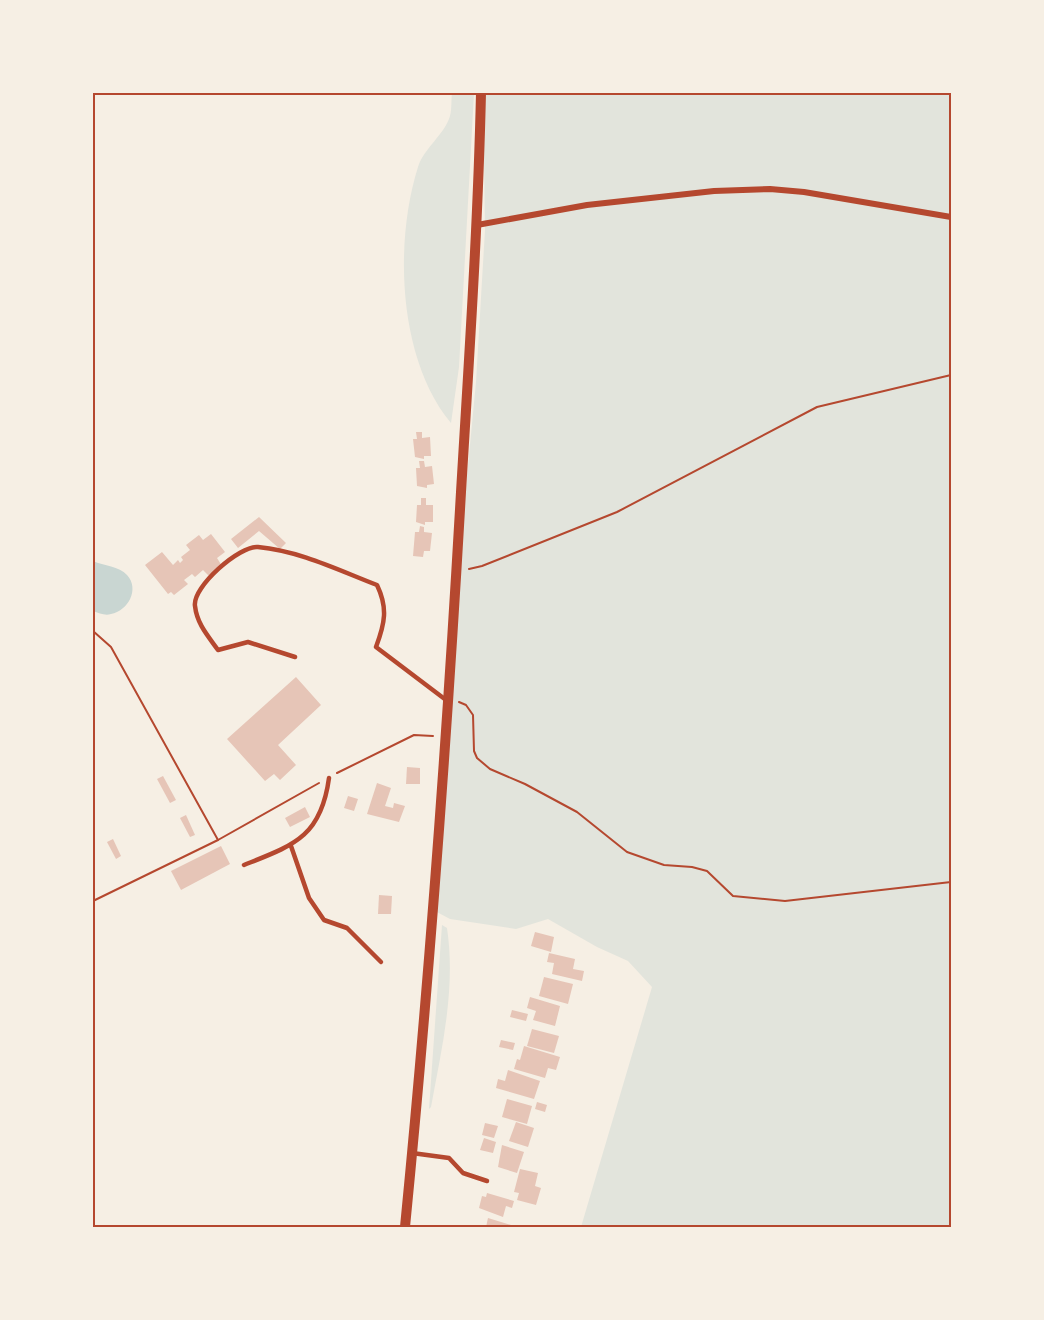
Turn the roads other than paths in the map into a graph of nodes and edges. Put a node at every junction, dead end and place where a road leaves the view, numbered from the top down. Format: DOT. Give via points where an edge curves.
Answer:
graph roads {
  1 [pos="481,93"];
  2 [pos="951,217"];
  3 [pos="477,225"];
  4 [pos="295,657"];
  5 [pos="451,705"];
  6 [pos="329,778"];
  7 [pos="291,846"];
  8 [pos="243,865"];
  9 [pos="381,962"];
  10 [pos="412,1153"];
  11 [pos="487,1181"];
  12 [pos="405,1227"];
  1 -- 3 [label="street"];
  2 -- 3 [label="street" via="770,189 587,205"];
  3 -- 5 [label="street"];
  4 -- 5 [label="lane" via="248,642 218,650 201,627 194,603 200,586 234,556 255,546 303,556 376,585 384,600 386,621 375,647"];
  5 -- 10 [label="street" via="445,737"];
  6 -- 7 [label="lane" via="326,801 317,822"];
  7 -- 8 [label="lane"];
  7 -- 9 [label="lane" via="309,898 324,920 347,928"];
  10 -- 11 [label="lane" via="449,1158 463,1173"];
  10 -- 12 [label="street"];
}
